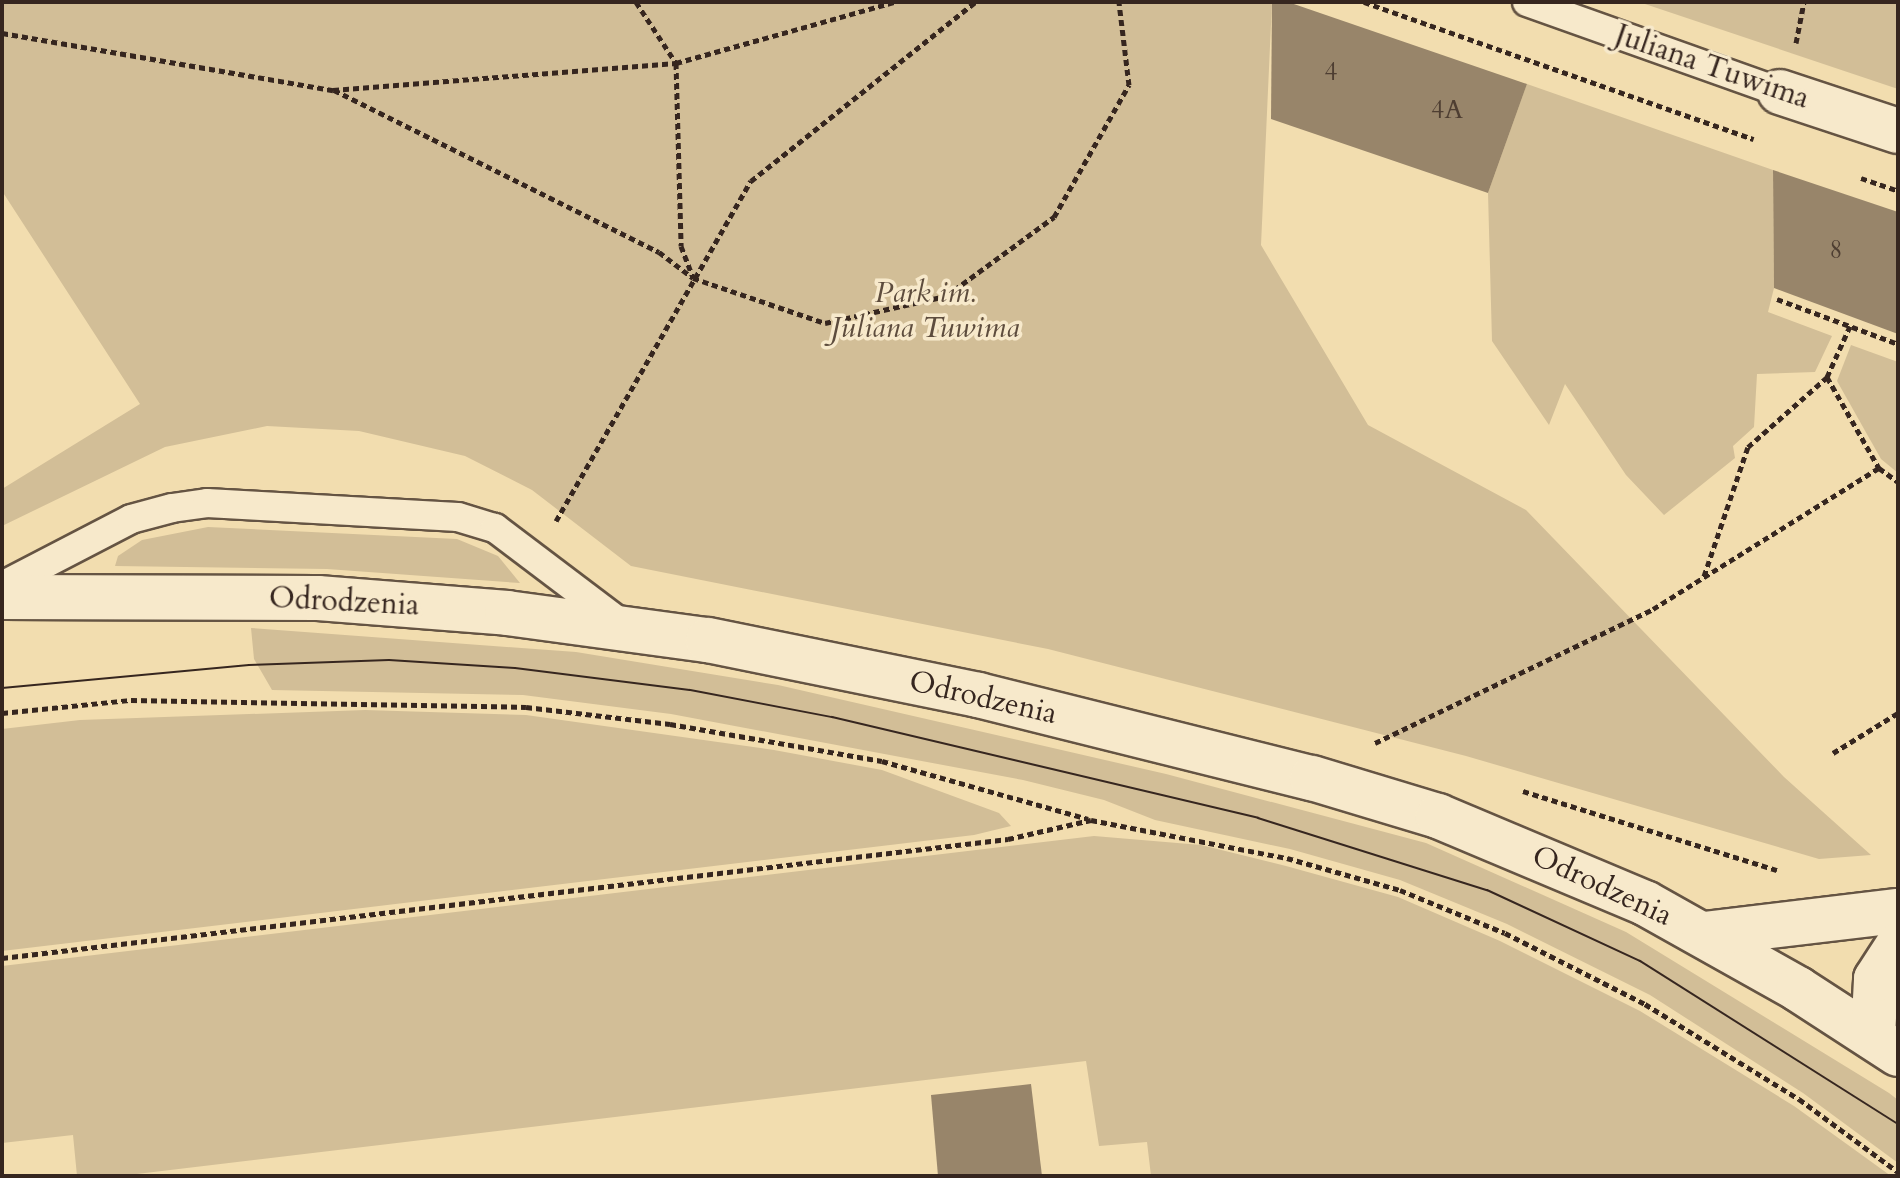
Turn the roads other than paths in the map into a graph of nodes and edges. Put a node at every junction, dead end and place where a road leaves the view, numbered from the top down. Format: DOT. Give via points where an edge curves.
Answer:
graph roads {
  1 [pos="1527,2"];
  2 [pos="1780,92"];
  3 [pos="1898,131"];
  4 [pos="2,586"];
  5 [pos="2,597"];
  6 [pos="627,627"];
  7 [pos="1898,911"];
  8 [pos="1704,934"];
  9 [pos="1898,945"];
  10 [pos="1886,1046"];
  1 -- 2 [label="lane, Juliana Tuwima"];
  2 -- 3 [label="street, Juliana Tuwima"];
  4 -- 6 [label="lane" via="131,519 183,506 458,517 495,528"];
  5 -- 6 [label="street, Odrodzenia" via="318,598"];
  6 -- 8 [label="street, Odrodzenia" via="783,653 978,695 1312,778 1438,816 1557,863"];
  7 -- 8 [label="street"];
  8 -- 10 [label="street, Odrodzenia"];
  9 -- 10 [label="street" via="1876,979"];
}
